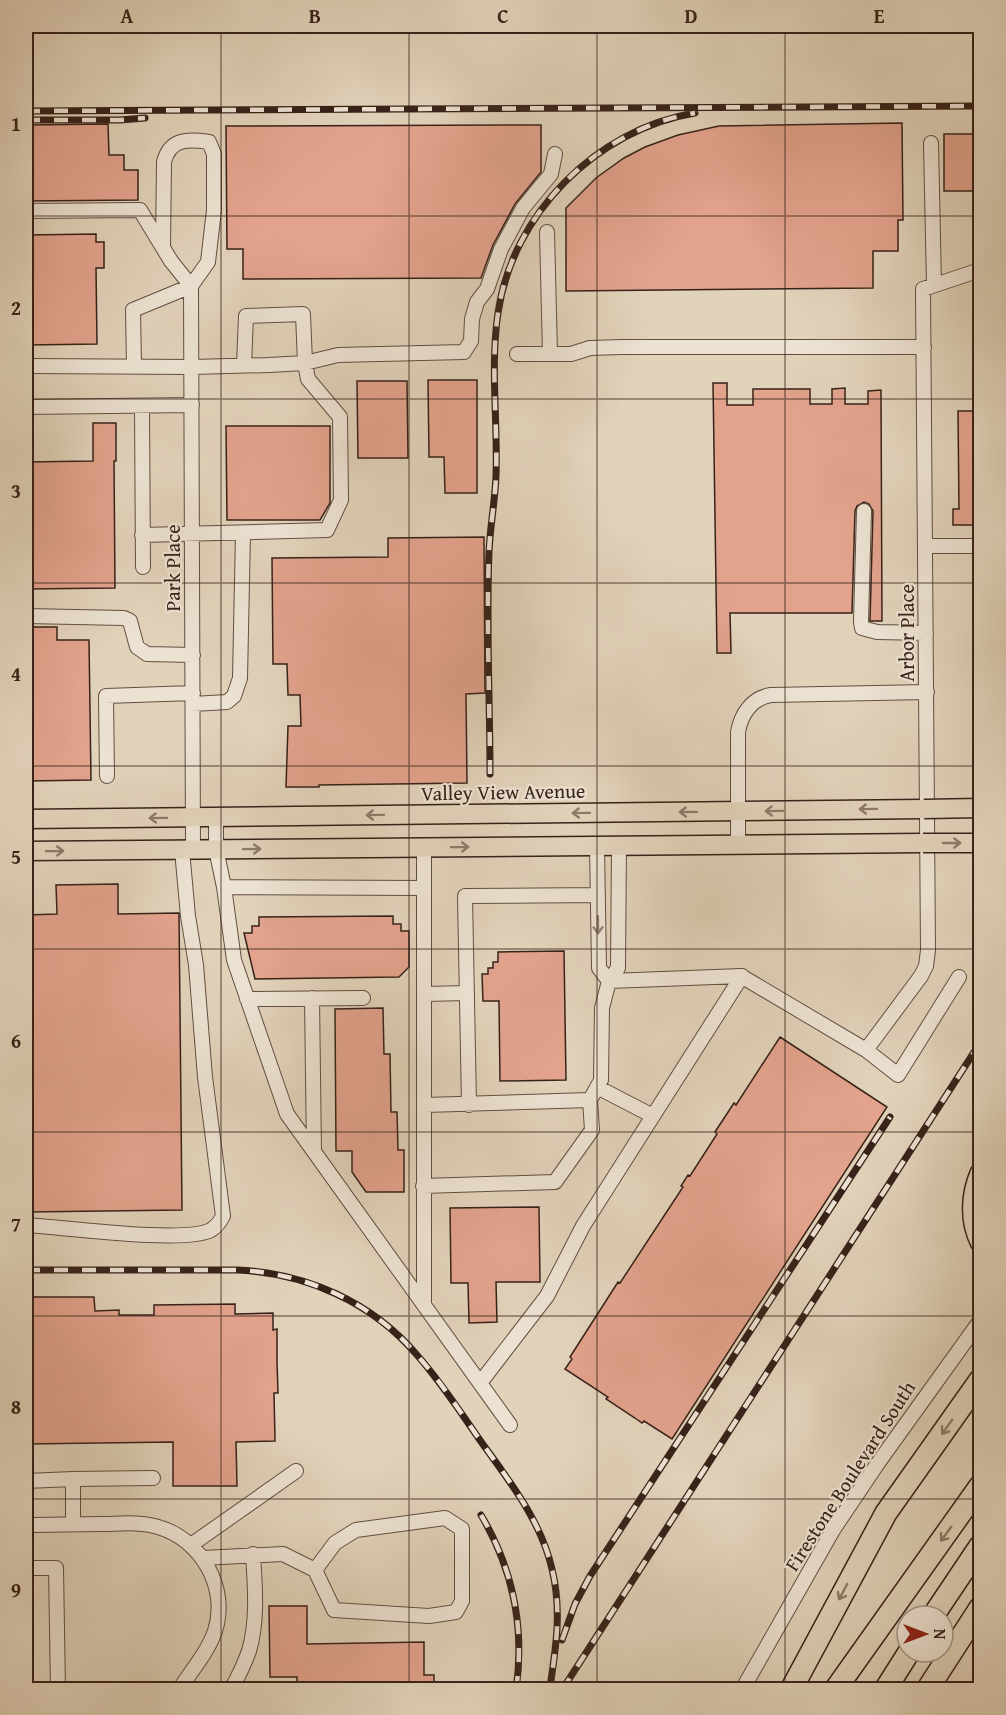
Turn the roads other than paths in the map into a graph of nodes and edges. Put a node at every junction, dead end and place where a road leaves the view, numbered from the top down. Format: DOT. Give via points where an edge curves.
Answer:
graph roads {
  1 [pos="931,143"];
  2 [pos="555,154"];
  3 [pos="26,210"];
  4 [pos="547,232"];
  5 [pos="163,247"];
  6 [pos="981,270"];
  7 [pos="191,286"];
  8 [pos="929,287"];
  9 [pos="924,347"];
  10 [pos="517,354"];
  11 [pos="549,354"];
  12 [pos="306,363"];
  13 [pos="244,365"];
  14 [pos="26,366"];
  15 [pos="134,366"];
  16 [pos="192,367"];
  17 [pos="192,405"];
  18 [pos="142,406"];
  19 [pos="26,407"];
  20 [pos="864,511"];
  21 [pos="243,533"];
  22 [pos="142,535"];
  23 [pos="192,535"];
  24 [pos="926,546"];
  25 [pos="981,546"];
  26 [pos="142,567"];
  27 [pos="26,616"];
  28 [pos="926,633"];
  29 [pos="193,655"];
  30 [pos="927,692"];
  31 [pos="193,699"];
  32 [pos="108,776"];
  33 [pos="981,808"];
  34 [pos="738,811"];
  35 [pos="216,817"];
  36 [pos="193,818"];
  37 [pos="26,819"];
  38 [pos="981,843"];
  39 [pos="738,844"];
  40 [pos="597,845"];
  41 [pos="620,845"];
  42 [pos="424,847"];
  43 [pos="216,849"];
  44 [pos="187,850"];
  45 [pos="26,851"];
  46 [pos="224,887"];
  47 [pos="423,888"];
  48 [pos="598,895"];
  49 [pos="742,976"];
  50 [pos="960,977"];
  51 [pos="609,981"];
  52 [pos="467,993"];
  53 [pos="425,994"];
  54 [pos="312,998"];
  55 [pos="363,998"];
  56 [pos="247,999"];
  57 [pos="866,1050"];
  58 [pos="597,1087"];
  59 [pos="590,1100"];
  60 [pos="424,1105"];
  61 [pos="469,1105"];
  62 [pos="653,1116"];
  63 [pos="314,1151"];
  64 [pos="981,1172"];
  65 [pos="423,1186"];
  66 [pos="26,1225"];
  67 [pos="981,1243"];
  68 [pos="424,1303"];
  69 [pos="981,1321"];
  70 [pos="981,1380"];
  71 [pos="480,1383"];
  72 [pos="510,1425"];
  73 [pos="296,1472"];
  74 [pos="153,1478"];
  75 [pos="73,1479"];
  76 [pos="26,1480"];
  77 [pos="981,1486"];
  78 [pos="73,1524"];
  79 [pos="26,1525"];
  80 [pos="191,1545"];
  81 [pos="981,1546"];
  82 [pos="253,1554"];
  83 [pos="203,1558"];
  84 [pos="26,1568"];
  85 [pos="315,1570"];
  86 [pos="941,1604"];
  87 [pos="981,1608"];
  88 [pos="901,1664"];
  89 [pos="234,1684"];
  90 [pos="58,1689"];
  91 [pos="179,1689"];
  92 [pos="742,1689"];
  93 [pos="791,1689"];
  94 [pos="835,1689"];
  95 [pos="885,1689"];
  96 [pos="927,1689"];
  1 -- 8 [label="street, Arbor Place"];
  2 -- 12 [label="street" via="551,174 524,208 501,249 487,290 477,302 471,341 464,352 338,355"];
  3 -- 5 [label="street" via="141,210"];
  4 -- 11 [label="street"];
  5 -- 7 [label="street"];
  5 -- 7 [label="street" via="166,152 177,142 209,142 214,154 214,210 208,262"];
  6 -- 8 [label="street"];
  7 -- 15 [label="street" via="133,310"];
  7 -- 16 [label="street, Park Place"];
  8 -- 9 [label="street, Arbor Place"];
  9 -- 11 [label="street" via="622,347"];
  9 -- 24 [label="street, Arbor Place"];
  10 -- 11 [label="street"];
  12 -- 13 [label="street"];
  12 -- 13 [label="street" via="303,314 246,316"];
  12 -- 21 [label="street" via="308,379 340,417 341,500 327,530"];
  13 -- 16 [label="street"];
  14 -- 15 [label="street"];
  15 -- 16 [label="street"];
  16 -- 17 [label="street, Park Place"];
  17 -- 18 [label="street"];
  17 -- 23 [label="street, Park Place"];
  18 -- 19 [label="street"];
  18 -- 22 [label="street"];
  20 -- 28 [label="street" via="862,628"];
  21 -- 23 [label="street"];
  21 -- 31 [label="street" via="240,678 234,696 227,702"];
  22 -- 23 [label="street"];
  22 -- 26 [label="street"];
  23 -- 29 [label="street, Park Place"];
  24 -- 25 [label="street"];
  24 -- 28 [label="street, Arbor Place"];
  27 -- 29 [label="street" via="124,618 130,621 136,647 147,654"];
  28 -- 30 [label="street, Arbor Place"];
  29 -- 31 [label="street, Park Place"];
  30 -- 34 [label="street, Arbor Place" via="771,695 758,699 747,709 739,726"];
  30 -- 57 [label="street" via="926,966"];
  31 -- 32 [label="street" via="106,696"];
  31 -- 36 [label="street, Park Place"];
  33 -- 34 [label="main road, Valley View Avenue, one-way, bridge"];
  34 -- 35 [label="main road, Valley View Avenue, one-way"];
  34 -- 39 [label="street, Arbor Place"];
  35 -- 36 [label="main road, Valley View Avenue"];
  35 -- 43 [label="street"];
  36 -- 37 [label="main road, Valley View Avenue, one-way"];
  36 -- 44 [label="street, Park Place"];
  39 -- 38 [label="main road, one-way, bridge"];
  39 -- 41 [label="main road"];
  40 -- 41 [label="main road"];
  42 -- 40 [label="main road, one-way"];
  40 -- 48 [label="street"];
  41 -- 51 [label="street" via="618,968"];
  43 -- 42 [label="main road, one-way"];
  42 -- 47 [label="street"];
  43 -- 44 [label="main road"];
  43 -- 46 [label="street"];
  45 -- 44 [label="main road, one-way"];
  44 -- 66 [label="street, Park Place" via="188,916 222,1216 219,1224 210,1231 172,1235"];
  46 -- 47 [label="street"];
  46 -- 56 [label="street" via="234,960"];
  47 -- 53 [label="street"];
  48 -- 51 [label="street, one-way" via="599,968"];
  48 -- 52 [label="street" via="465,896"];
  49 -- 51 [label="street"];
  49 -- 57 [label="street"];
  49 -- 62 [label="street"];
  50 -- 57 [label="street" via="898,1074"];
  51 -- 58 [label="street" via="602,1008 601,1080"];
  52 -- 53 [label="street"];
  52 -- 61 [label="street"];
  53 -- 60 [label="street"];
  54 -- 55 [label="street"];
  54 -- 56 [label="street"];
  54 -- 63 [label="street"];
  56 -- 63 [label="street" via="287,1114"];
  58 -- 59 [label="street"];
  58 -- 62 [label="street"];
  59 -- 61 [label="street"];
  59 -- 65 [label="street" via="592,1130 555,1182"];
  60 -- 61 [label="street"];
  60 -- 65 [label="street"];
  62 -- 71 [label="street" via="583,1226 547,1296"];
  63 -- 68 [label="street"];
  64 -- 67 [label="main road" via="972,1198 972,1222"];
  65 -- 68 [label="street"];
  68 -- 71 [label="street"];
  69 -- 92 [label="street, Firestone Boulevard South" via="833,1530"];
  70 -- 93 [label="highway, one-way" via="886,1513"];
  71 -- 72 [label="street"];
  73 -- 80 [label="street"];
  74 -- 75 [label="street"];
  75 -- 76 [label="street"];
  75 -- 78 [label="street"];
  77 -- 94 [label="highway, one-way"];
  78 -- 79 [label="street"];
  78 -- 80 [label="street" via="145,1524 170,1531"];
  80 -- 83 [label="street"];
  81 -- 86 [label="highway"];
  82 -- 83 [label="street"];
  82 -- 85 [label="street" via="283,1554"];
  82 -- 89 [label="street" via="252,1633"];
  83 -- 91 [label="street" via="215,1584 217,1620 211,1640"];
  84 -- 90 [label="street" via="56,1568"];
  85 -- 85 [label="street" via="334,1610 429,1616 456,1612 462,1601 462,1529 445,1518 356,1530 335,1543"];
  87 -- 96 [label="highway"];
  88 -- 95 [label="highway"];
}
